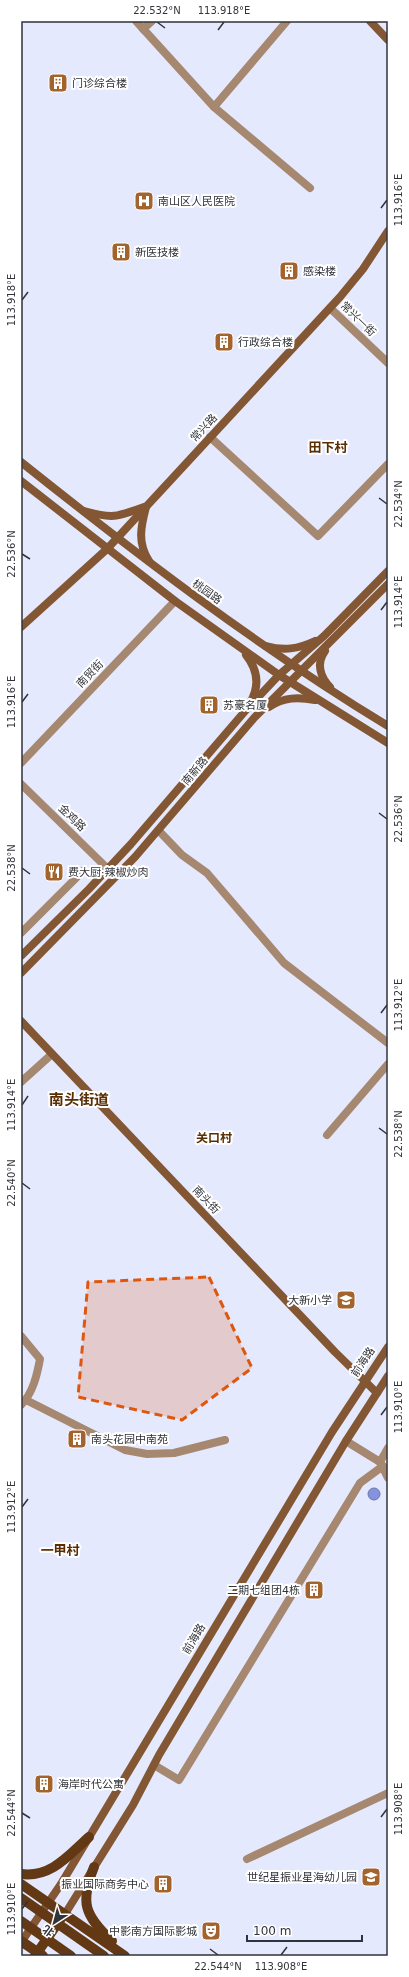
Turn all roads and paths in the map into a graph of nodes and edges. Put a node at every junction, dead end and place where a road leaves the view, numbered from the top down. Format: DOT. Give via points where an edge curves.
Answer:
graph roads {
  1 [pos="136,21"];
  2 [pos="152,21"];
  3 [pos="287,21"];
  4 [pos="370,21"];
  5 [pos="143,29"];
  6 [pos="388,40"];
  7 [pos="214,107"];
  8 [pos="310,188"];
  9 [pos="388,231"];
  10 [pos="330,308"];
  11 [pos="388,363"];
  12 [pos="210,437"];
  13 [pos="21,462"];
  14 [pos="388,464"];
  15 [pos="21,481"];
  16 [pos="146,506"];
  17 [pos="80,510"];
  18 [pos="116,538"];
  19 [pos="107,549"];
  20 [pos="154,566"];
  21 [pos="388,571"];
  22 [pos="388,584"];
  23 [pos="175,601"];
  24 [pos="21,627"];
  25 [pos="324,636"];
  26 [pos="256,641"];
  27 [pos="331,643"];
  28 [pos="239,646"];
  29 [pos="291,665"];
  30 [pos="300,672"];
  31 [pos="279,675"];
  32 [pos="290,682"];
  33 [pos="336,694"];
  34 [pos="321,702"];
  35 [pos="246,710"];
  36 [pos="254,718"];
  37 [pos="388,726"];
  38 [pos="388,743"];
  39 [pos="21,763"];
  40 [pos="21,784"];
  41 [pos="159,831"];
  42 [pos="108,869"];
  43 [pos="83,871"];
  44 [pos="21,933"];
  45 [pos="21,956"];
  46 [pos="21,973"];
  47 [pos="21,1021"];
  48 [pos="388,1043"];
  49 [pos="52,1054"];
  50 [pos="388,1064"];
  51 [pos="21,1082"];
  52 [pos="327,1135"];
  53 [pos="21,1336"];
  54 [pos="388,1347"];
  55 [pos="388,1376"];
  56 [pos="364,1382"];
  57 [pos="377,1392"];
  58 [pos="24,1403"];
  59 [pos="225,1440"];
  60 [pos="346,1441"];
  61 [pos="388,1448"];
  62 [pos="381,1464"];
  63 [pos="388,1478"];
  64 [pos="154,1765"];
  65 [pos="388,1793"];
  66 [pos="89,1837"];
  67 [pos="247,1860"];
  68 [pos="94,1867"];
  69 [pos="21,1874"];
  70 [pos="21,1884"];
  71 [pos="21,1898"];
  72 [pos="48,1902"];
  73 [pos="65,1914"];
  74 [pos="21,1921"];
  75 [pos="21,1942"];
  76 [pos="39,1955"];
  77 [pos="71,1956"];
  78 [pos="104,1956"];
  79 [pos="125,1956"];
  80 [pos="128,1956"];
  1 -- 5 [label="street"];
  2 -- 5 [label="street"];
  3 -- 7 [label="street"];
  4 -- 6 [label="main road"];
  5 -- 7 [label="street"];
  7 -- 8 [label="street"];
  9 -- 10 [label="main road, 常兴路" via="363,269"];
  10 -- 11 [label="street, 常兴一街"];
  10 -- 12 [label="main road, 常兴路"];
  12 -- 14 [label="street" via="318,536"];
  12 -- 16 [label="main road, 常兴路"];
  13 -- 17 [label="main road, 桃园路"];
  15 -- 19 [label="main road"];
  16 -- 17 [label="main road" via="113,517"];
  16 -- 18 [label="main road, 常兴路"];
  16 -- 20 [label="main road" via="141,540 144,552"];
  17 -- 18 [label="main road, 桃园路"];
  18 -- 19 [label="main road, 常兴路"];
  18 -- 20 [label="main road, 桃园路"];
  19 -- 23 [label="main road"];
  19 -- 24 [label="main road, 常兴路"];
  20 -- 26 [label="main road, 桃园路"];
  21 -- 25 [label="main road, 南新路"];
  22 -- 27 [label="main road, 南新路"];
  23 -- 28 [label="main road"];
  23 -- 39 [label="street, 南贸街"];
  25 -- 26 [label="main road" via="305,646 285,649 265,646"];
  25 -- 29 [label="main road, 南新路"];
  26 -- 29 [label="main road, 桃园路"];
  27 -- 30 [label="main road, 南新路"];
  27 -- 33 [label="main road" via="323,653 320,668 326,684"];
  28 -- 31 [label="main road"];
  28 -- 35 [label="main road" via="250,660 256,676 256,691"];
  29 -- 30 [label="main road, 桃园路"];
  29 -- 31 [label="main road, 南新路"];
  30 -- 32 [label="main road, 南新路"];
  30 -- 33 [label="main road, 桃园路"];
  31 -- 32 [label="main road"];
  31 -- 35 [label="main road, 南新路"];
  32 -- 34 [label="main road"];
  32 -- 36 [label="main road, 南新路"];
  33 -- 37 [label="main road, 桃园路"];
  34 -- 36 [label="main road" via="299,698 286,699 276,702"];
  34 -- 38 [label="main road"];
  35 -- 42 [label="main road, 南新路"];
  36 -- 41 [label="main road, 南新路"];
  40 -- 42 [label="street, 金鸡路"];
  41 -- 46 [label="main road, 南新路"];
  41 -- 48 [label="street" via="182,855 207,873 284,963"];
  42 -- 45 [label="main road, 南新路"];
  43 -- 44 [label="street"];
  47 -- 49 [label="main road, 南头街"];
  49 -- 51 [label="street"];
  49 -- 56 [label="main road, 南头街"];
  50 -- 52 [label="street"];
  53 -- 58 [label="street" via="40,1359 37,1376"];
  54 -- 56 [label="main road, 前海路"];
  55 -- 57 [label="main road"];
  56 -- 57 [label="main road, 南头街"];
  56 -- 66 [label="main road, 前海路"];
  57 -- 60 [label="main road"];
  58 -- 59 [label="street" via="125,1450 139,1453 174,1453"];
  60 -- 62 [label="street"];
  60 -- 64 [label="main road"];
  61 -- 62 [label="street"];
  62 -- 63 [label="street"];
  62 -- 64 [label="street" via="360,1483 179,1780"];
  64 -- 68 [label="main road" via="133,1805"];
  65 -- 67 [label="street"];
  66 -- 69 [label="main road" via="50,1870 37,1874"];
  66 -- 72 [label="main road, 前海路"];
  68 -- 73 [label="main road"];
  68 -- 80 [label="main road" via="86,1886 87,1907 96,1925"];
  70 -- 72 [label="main road"];
  71 -- 78 [label="main road, bridge"];
  72 -- 73 [label="main road"];
  72 -- 75 [label="main road, 前海路"];
  73 -- 76 [label="main road"];
  73 -- 79 [label="main road"];
  74 -- 77 [label="main road, bridge"];
  75 -- 76 [label="main road"];
}
